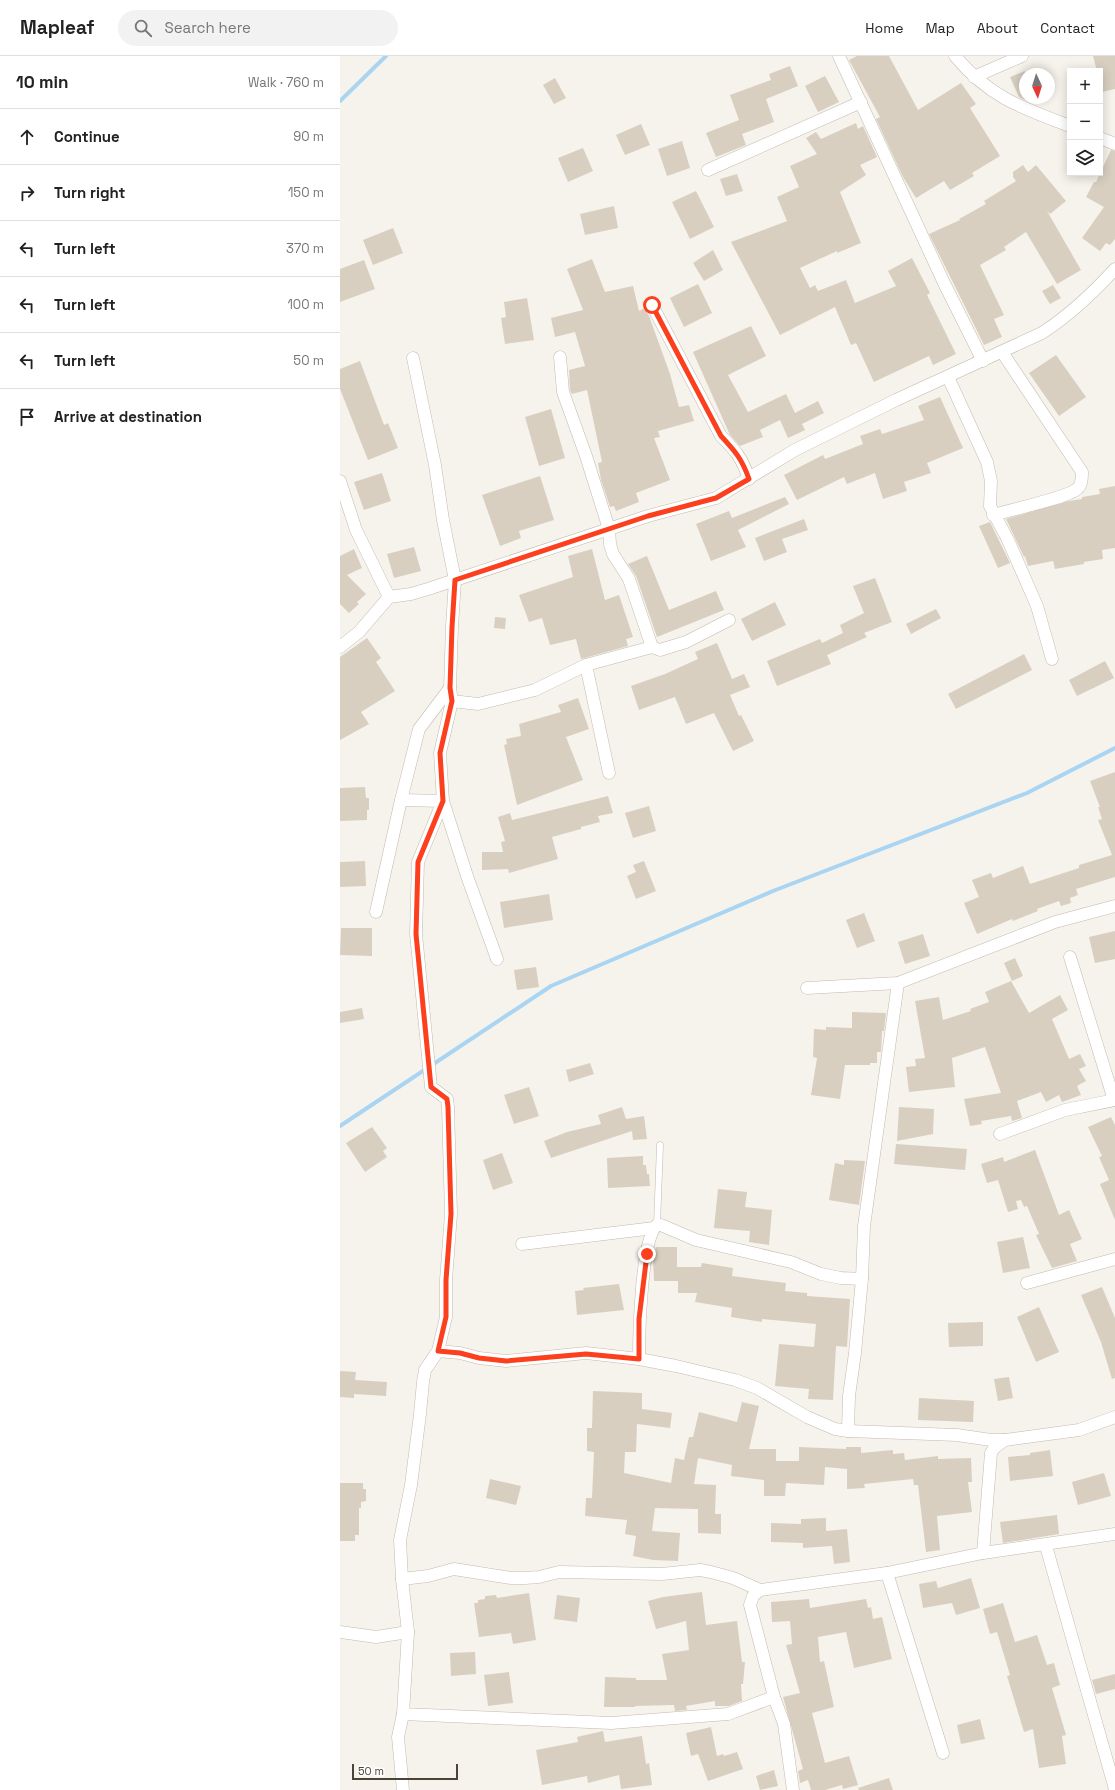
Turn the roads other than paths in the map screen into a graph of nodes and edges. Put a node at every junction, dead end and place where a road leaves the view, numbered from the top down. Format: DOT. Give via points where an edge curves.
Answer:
graph roads {
  1 [pos="839,56"];
  2 [pos="955,56"];
  3 [pos="1022,56"];
  4 [pos="974,77"];
  5 [pos="861,102"];
  6 [pos="1067,125"];
  7 [pos="1103,139"];
  8 [pos="1115,144"];
  9 [pos="708,170"];
  10 [pos="1115,269"];
  11 [pos="652,305"];
  12 [pos="1002,352"];
  13 [pos="560,357"];
  14 [pos="412,358"];
  15 [pos="983,361"];
  16 [pos="948,376"];
  17 [pos="749,479"];
  18 [pos="340,483"];
  19 [pos="993,515"];
  20 [pos="609,530"];
  21 [pos="455,580"];
  22 [pos="389,597"];
  23 [pos="729,620"];
  24 [pos="340,647"];
  25 [pos="652,647"];
  26 [pos="1052,659"];
  27 [pos="586,665"];
  28 [pos="450,688"];
  29 [pos="452,701"];
  30 [pos="609,773"];
  31 [pos="401,800"];
  32 [pos="443,801"];
  33 [pos="1115,906"];
  34 [pos="376,912"];
  35 [pos="1070,957"];
  36 [pos="497,959"];
  37 [pos="898,983"];
  38 [pos="808,988"];
  39 [pos="1115,1100"];
  40 [pos="1000,1134"];
  41 [pos="660,1146"];
  42 [pos="656,1227"];
  43 [pos="522,1244"];
  44 [pos="1115,1259"];
  45 [pos="862,1279"];
  46 [pos="1028,1282"];
  47 [pos="438,1351"];
  48 [pos="639,1359"];
  49 [pos="1115,1417"];
  50 [pos="848,1431"];
  51 [pos="1005,1440"];
  52 [pos="1115,1534"];
  53 [pos="1046,1546"];
  54 [pos="982,1554"];
  55 [pos="887,1573"];
  56 [pos="402,1579"];
  57 [pos="760,1590"];
  58 [pos="340,1632"];
  59 [pos="408,1632"];
  60 [pos="774,1697"];
  61 [pos="403,1714"];
  62 [pos="943,1753"];
  63 [pos="1115,1789"];
  64 [pos="403,1790"];
  65 [pos="793,1790"];
  1 -- 5 [label="street"];
  2 -- 4 [label="street"];
  3 -- 4 [label="street"];
  4 -- 6 [label="street" via="998,96 1028,111"];
  5 -- 9 [label="street"];
  5 -- 15 [label="street" via="944,283"];
  7 -- 8 [label="street"];
  10 -- 12 [label="street" via="1092,295 1064,319 1042,333"];
  11 -- 17 [label="street" via="721,436 743,462"];
  12 -- 15 [label="street"];
  12 -- 19 [label="street" via="1082,472 1082,481 1078,489 1066,495"];
  13 -- 20 [label="street" via="563,392"];
  14 -- 21 [label="street" via="435,465"];
  15 -- 16 [label="street"];
  16 -- 17 [label="street" via="795,450"];
  16 -- 19 [label="street" via="987,462"];
  17 -- 20 [label="street" via="716,498 648,516"];
  18 -- 22 [label="street" via="356,530"];
  19 -- 26 [label="street" via="1008,540 1036,606"];
  20 -- 21 [label="street"];
  20 -- 25 [label="street" via="613,554 629,579"];
  21 -- 22 [label="street" via="411,594"];
  21 -- 28 [label="street"];
  22 -- 24 [label="street" via="359,632"];
  23 -- 25 [label="street" via="686,642 660,650"];
  25 -- 27 [label="street"];
  27 -- 29 [label="street" via="535,690 478,704"];
  27 -- 30 [label="street"];
  28 -- 29 [label="street"];
  28 -- 31 [label="street" via="419,728"];
  29 -- 32 [label="street" via="440,753"];
  31 -- 32 [label="street"];
  31 -- 34 [label="street"];
  32 -- 36 [label="street"];
  32 -- 47 [label="street" via="418,862 416,934 431,1087 447,1099 448,1107 451,1214 446,1317"];
  33 -- 37 [label="street" via="1055,922"];
  35 -- 39 [label="street"];
  37 -- 38 [label="street"];
  37 -- 45 [label="street" via="864,1226"];
  39 -- 40 [label="street" via="1064,1110"];
  41 -- 42 [label="lane"];
  42 -- 43 [label="street"];
  42 -- 45 [label="street" via="661,1225 696,1240 791,1262 821,1274"];
  42 -- 48 [label="street" via="647,1254 639,1319"];
  44 -- 46 [label="street"];
  45 -- 50 [label="street" via="849,1396"];
  47 -- 48 [label="street" via="506,1361 586,1354"];
  47 -- 56 [label="street" via="426,1370 423,1382 411,1485 400,1540"];
  48 -- 50 [label="street" via="735,1380 757,1388 808,1417"];
  49 -- 51 [label="street" via="1079,1430"];
  50 -- 51 [label="street" via="957,1435"];
  51 -- 54 [label="street" via="991,1453"];
  52 -- 53 [label="street"];
  53 -- 54 [label="street"];
  53 -- 63 [label="street"];
  54 -- 55 [label="street"];
  55 -- 57 [label="street"];
  55 -- 62 [label="street"];
  56 -- 57 [label="street" via="454,1569 511,1578 539,1577 559,1572 662,1574 700,1570 733,1578"];
  56 -- 59 [label="street"];
  57 -- 60 [label="street" via="753,1596 750,1605"];
  58 -- 59 [label="street" via="376,1637"];
  59 -- 61 [label="street"];
  60 -- 61 [label="street" via="728,1714 611,1723"];
  60 -- 65 [label="street" via="784,1724"];
  61 -- 64 [label="street" via="398,1737"];
}
